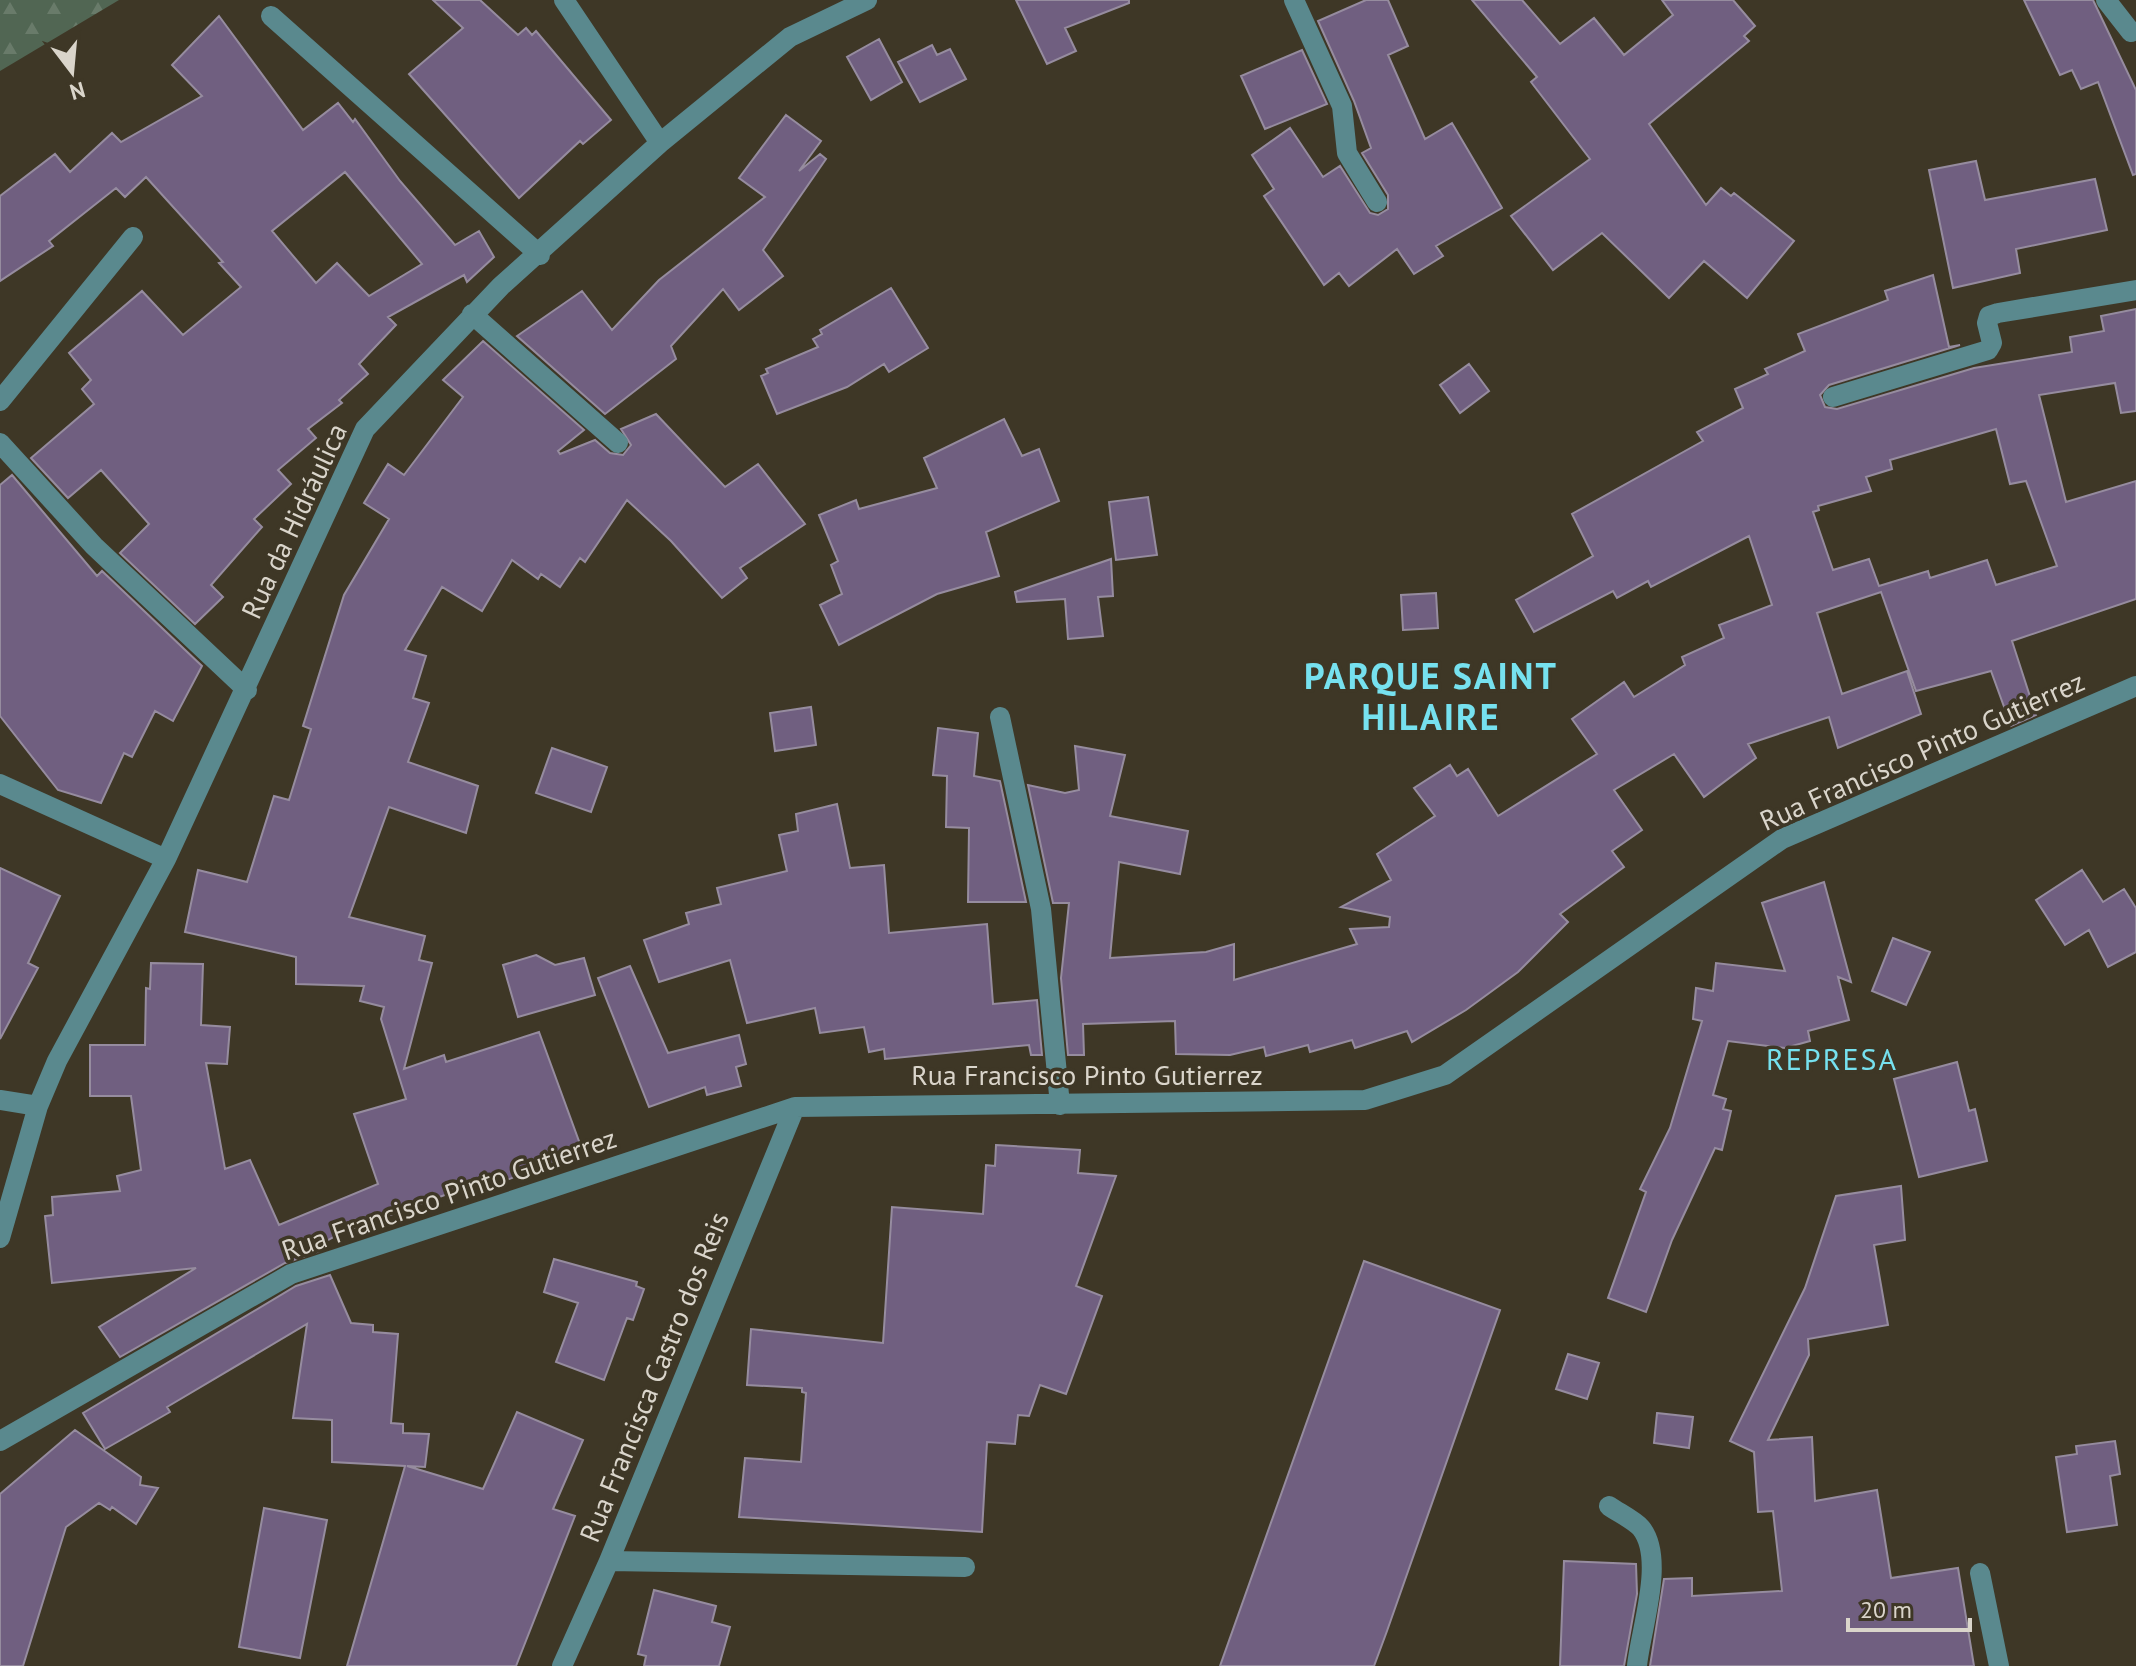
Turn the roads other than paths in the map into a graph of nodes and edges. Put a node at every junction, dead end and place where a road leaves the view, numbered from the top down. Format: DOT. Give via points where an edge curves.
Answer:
graph roads {
  1 [pos="564,0"];
  2 [pos="867,0"];
  3 [pos="1294,0"];
  4 [pos="2106,0"];
  5 [pos="271,16"];
  6 [pos="2131,32"];
  7 [pos="660,143"];
  8 [pos="1377,202"];
  9 [pos="133,237"];
  10 [pos="540,255"];
  11 [pos="2136,290"];
  12 [pos="472,314"];
  13 [pos="1833,397"];
  14 [pos="0,401"];
  15 [pos="0,443"];
  16 [pos="618,443"];
  17 [pos="2136,686"];
  18 [pos="247,690"];
  19 [pos="1000,717"];
  20 [pos="0,784"];
  21 [pos="166,859"];
  22 [pos="0,1100"];
  23 [pos="1060,1105"];
  24 [pos="38,1106"];
  25 [pos="795,1107"];
  26 [pos="0,1238"];
  27 [pos="0,1441"];
  28 [pos="1609,1506"];
  29 [pos="609,1561"];
  30 [pos="965,1567"];
  31 [pos="1980,1573"];
  32 [pos="562,1666"];
  33 [pos="1637,1666"];
  34 [pos="1999,1666"];
  1 -- 7 [label="street"];
  2 -- 7 [label="street, Rua da Hidráulica" via="790,37"];
  3 -- 8 [label="street" via="1342,106 1347,153"];
  4 -- 6 [label="street"];
  5 -- 10 [label="street"];
  7 -- 10 [label="street, Rua da Hidráulica"];
  9 -- 14 [label="street"];
  10 -- 12 [label="street, Rua da Hidráulica"];
  11 -- 13 [label="street" via="1989,316 1988,350"];
  12 -- 16 [label="street"];
  12 -- 18 [label="street, Rua da Hidráulica" via="365,429"];
  15 -- 18 [label="street" via="94,546"];
  17 -- 23 [label="street, Rua Francisco Pinto Gutierrez" via="1782,839 1445,1075 1365,1100"];
  18 -- 21 [label="street, Rua da Hidráulica"];
  19 -- 23 [label="street" via="1041,909"];
  20 -- 21 [label="street"];
  21 -- 24 [label="street, Rua da Hidráulica"];
  22 -- 24 [label="street"];
  23 -- 25 [label="street, Rua Francisco Pinto Gutierrez"];
  24 -- 26 [label="street, Rua da Hidráulica"];
  25 -- 27 [label="street, Rua Francisco Pinto Gutierrez" via="291,1274"];
  25 -- 29 [label="street, Rua Francisca Castro dos Reis"];
  28 -- 33 [label="street" via="1642,1529 1649,1554 1651,1594"];
  29 -- 30 [label="street"];
  29 -- 32 [label="street, Rua Francisca Castro dos Reis"];
  31 -- 34 [label="street"];
}
